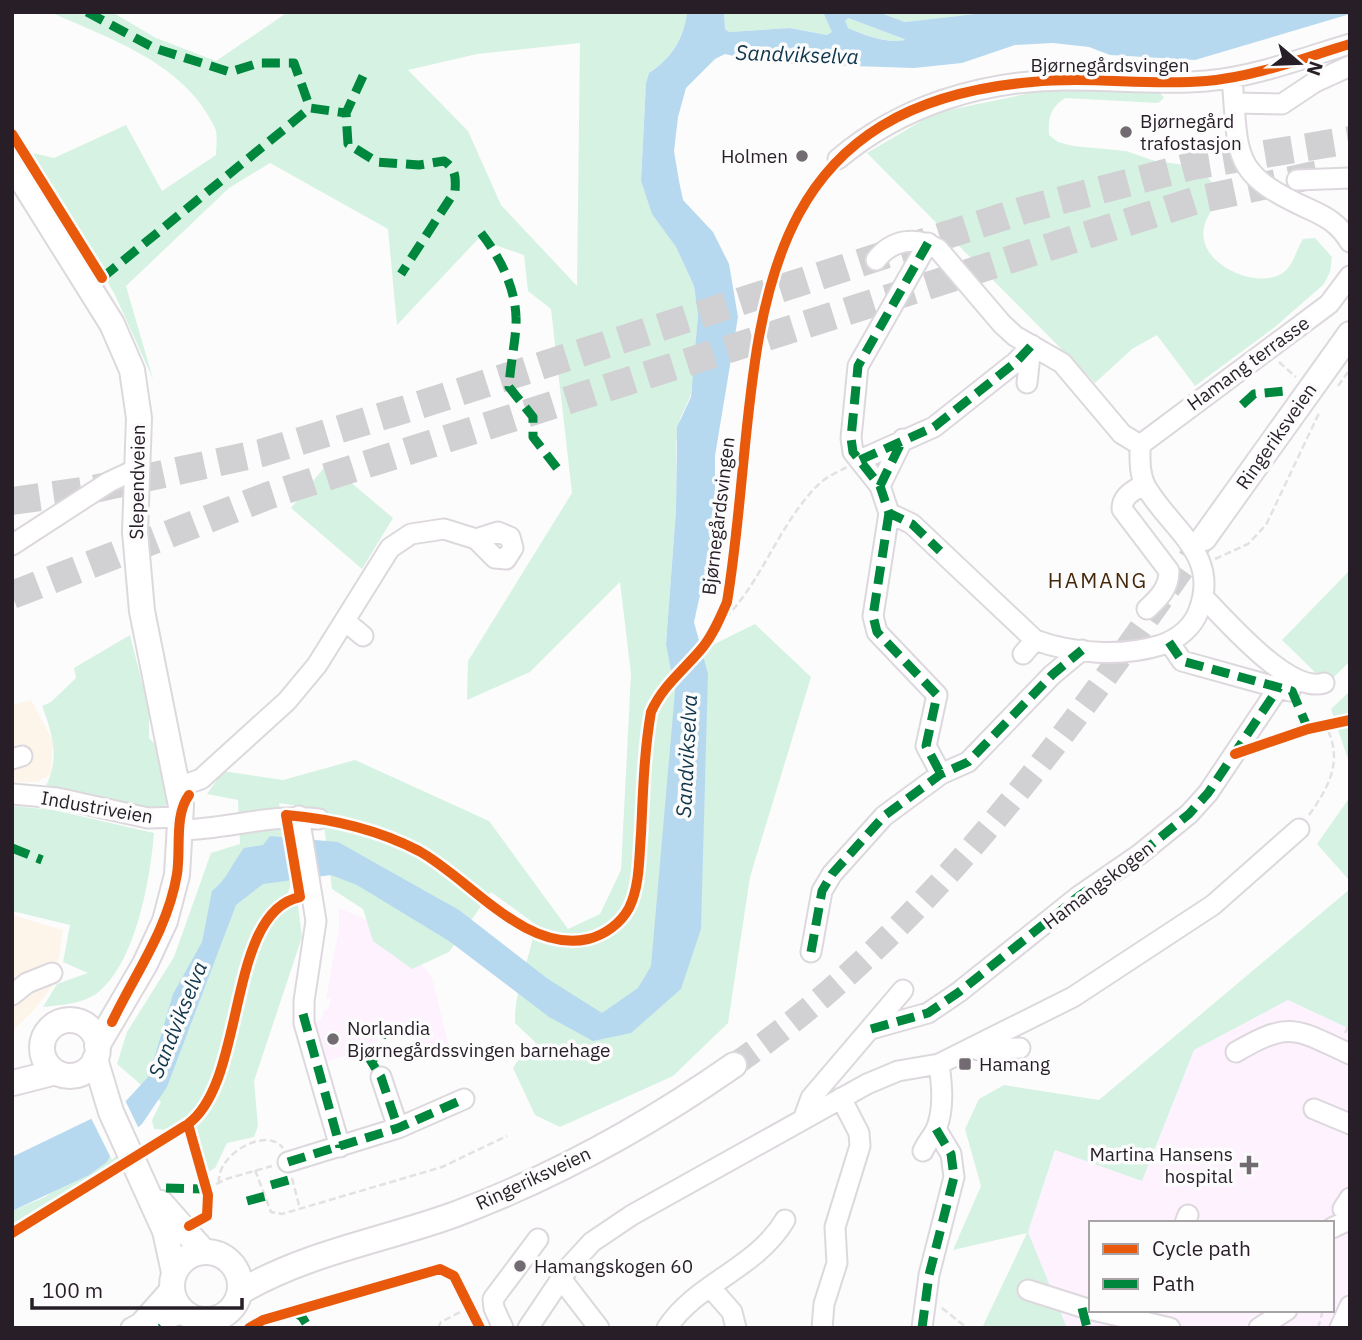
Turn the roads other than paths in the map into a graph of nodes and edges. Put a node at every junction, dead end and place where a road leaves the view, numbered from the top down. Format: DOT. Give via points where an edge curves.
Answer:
graph roads {
  1 [pos="1350,44"];
  2 [pos="1350,66"];
  3 [pos="1232,78"];
  4 [pos="1234,103"];
  5 [pos="838,159"];
  6 [pos="12,164"];
  7 [pos="1350,178"];
  8 [pos="1297,180"];
  9 [pos="1350,242"];
  10 [pos="928,243"];
  11 [pos="876,260"];
  12 [pos="1350,275"];
  13 [pos="1350,334"];
  14 [pos="1031,345"];
  15 [pos="1027,383"];
  16 [pos="903,439"];
  17 [pos="1140,445"];
  18 [pos="860,460"];
  19 [pos="137,469"];
  20 [pos="1144,484"];
  21 [pos="880,486"];
  22 [pos="888,513"];
  23 [pos="476,539"];
  24 [pos="12,545"];
  25 [pos="1203,550"];
  26 [pos="1204,598"];
  27 [pos="1147,609"];
  28 [pos="345,621"];
  29 [pos="363,636"];
  30 [pos="1169,642"];
  31 [pos="1082,650"];
  32 [pos="1324,684"];
  33 [pos="942,774"];
  34 [pos="178,787"];
  35 [pos="12,794"];
  36 [pos="319,818"];
  37 [pos="299,822"];
  38 [pos="181,823"];
  39 [pos="1298,829"];
  40 [pos="811,952"];
  41 [pos="52,973"];
  42 [pos="903,990"];
  43 [pos="127,992"];
  44 [pos="12,995"];
  45 [pos="79,1022"];
  46 [pos="871,1029"];
  47 [pos="1020,1048"];
  48 [pos="970,1051"];
  49 [pos="1236,1052"];
  50 [pos="1350,1054"];
  51 [pos="939,1064"];
  52 [pos="734,1065"];
  53 [pos="77,1067"];
  54 [pos="382,1077"];
  55 [pos="12,1083"];
  56 [pos="841,1098"];
  57 [pos="464,1099"];
  58 [pos="1314,1109"];
  59 [pos="804,1117"];
  60 [pos="1350,1124"];
  61 [pos="398,1128"];
  62 [pos="936,1129"];
  63 [pos="340,1147"];
  64 [pos="923,1151"];
  65 [pos="288,1161"];
  66 [pos="147,1185"];
  67 [pos="1347,1209"];
  68 [pos="785,1220"];
  69 [pos="1334,1225"];
  70 [pos="538,1239"];
  71 [pos="204,1252"];
  72 [pos="317,1258"];
  73 [pos="234,1265"];
  74 [pos="173,1280"];
  75 [pos="562,1280"];
  76 [pos="710,1287"];
  77 [pos="1028,1290"];
  78 [pos="237,1309"];
  79 [pos="1089,1309"];
  80 [pos="1101,1312"];
  81 [pos="1284,1312"];
  82 [pos="202,1321"];
  83 [pos="136,1325"];
  84 [pos="503,1328"];
  85 [pos="528,1328"];
  86 [pos="599,1328"];
  87 [pos="667,1328"];
  88 [pos="736,1328"];
  89 [pos="822,1328"];
  90 [pos="922,1328"];
  91 [pos="1170,1328"];
  92 [pos="1258,1328"];
  1 -- 3 [label="street, Bjørnegårdsvingen"];
  2 -- 4 [label="street" via="1282,104"];
  3 -- 4 [label="street"];
  3 -- 5 [label="street, Bjørnegårdsvingen" via="1061,80 972,91 903,114"];
  4 -- 9 [label="street" via="1237,141 1253,177 1269,191 1329,218"];
  6 -- 19 [label="main road, Slependveien" via="126,354 138,404"];
  7 -- 8 [label="street"];
  10 -- 11 [label="street" via="903,241 884,250"];
  10 -- 14 [label="street" via="996,329"];
  10 -- 18 [label="street" via="858,366 851,438"];
  12 -- 17 [label="street, Hamang terrasse" via="1329,304"];
  13 -- 25 [label="main road, Ringeriksveien"];
  14 -- 15 [label="street"];
  14 -- 16 [label="street" via="934,427"];
  14 -- 17 [label="street" via="1062,363 1122,434"];
  16 -- 18 [label="street"];
  16 -- 21 [label="street"];
  17 -- 20 [label="street"];
  18 -- 21 [label="street"];
  19 -- 24 [label="street"];
  19 -- 34 [label="main road, Slependveien" via="135,533 142,611"];
  20 -- 25 [label="street"];
  20 -- 27 [label="street" via="1126,496 1122,509 1169,571 1162,595"];
  21 -- 22 [label="street"];
  22 -- 31 [label="street" via="912,524 1029,647"];
  22 -- 33 [label="street" via="873,616 877,632 937,695 926,747"];
  23 -- 28 [label="street" via="444,529 411,534 390,548"];
  25 -- 26 [label="street"];
  26 -- 30 [label="street" via="1184,633"];
  26 -- 32 [label="street" via="1291,677 1308,686"];
  28 -- 29 [label="street"];
  28 -- 34 [label="street" via="287,701 201,779"];
  30 -- 31 [label="street" via="1122,652"];
  30 -- 46 [label="street, Hamangskogen" via="1182,662 1286,689 1189,814 928,1013"];
  31 -- 33 [label="street" via="968,762"];
  33 -- 40 [label="street" via="884,816 832,874 822,891"];
  34 -- 38 [label="main road, Slependveien"];
  35 -- 38 [label="street, Industriveien" via="57,798"];
  36 -- 37 [label="street"];
  37 -- 38 [label="street"];
  37 -- 63 [label="street" via="316,930 304,1023"];
  38 -- 43 [label="main road" via="177,875 165,921"];
  39 -- 48 [label="street" via="1213,905 1073,997"];
  41 -- 44 [label="street"];
  42 -- 46 [label="street"];
  43 -- 45 [label="main road"];
  43 -- 53 [label="main road"];
  45 -- 53 [label="main road" via="91,1031"];
  45 -- 53 [label="main road" via="64,1021 51,1027 43,1040"];
  46 -- 59 [label="street" via="811,1098"];
  47 -- 48 [label="street"];
  48 -- 51 [label="street"];
  49 -- 50 [label="street" via="1284,1029 1313,1036"];
  51 -- 56 [label="street" via="898,1071"];
  51 -- 62 [label="street" via="943,1094"];
  52 -- 72 [label="main road, Ringeriksveien" via="655,1118 522,1186 437,1220"];
  53 -- 55 [label="main road"];
  53 -- 66 [label="main road" via="111,1112"];
  54 -- 61 [label="street"];
  56 -- 59 [label="street"];
  56 -- 89 [label="street" via="860,1146 835,1227 837,1263"];
  57 -- 61 [label="street"];
  58 -- 60 [label="street"];
  59 -- 75 [label="street" via="632,1215 593,1242"];
  61 -- 63 [label="street"];
  62 -- 64 [label="street"];
  62 -- 90 [label="street" via="954,1166"];
  63 -- 65 [label="street"];
  66 -- 71 [label="main road"];
  66 -- 74 [label="main road" via="172,1252"];
  67 -- 69 [label="street"];
  68 -- 76 [label="street" via="765,1247"];
  70 -- 84 [label="street" via="493,1299"];
  71 -- 73 [label="main road"];
  71 -- 74 [label="main road" via="183,1260"];
  72 -- 73 [label="main road, Ringeriksveien"];
  72 -- 78 [label="main road, Ringeriksveien"];
  73 -- 78 [label="main road" via="240,1279"];
  74 -- 82 [label="main road" via="175,1302"];
  74 -- 83 [label="street"];
  75 -- 85 [label="street"];
  75 -- 86 [label="street"];
  76 -- 87 [label="street"];
  76 -- 88 [label="street" via="732,1312"];
  77 -- 79 [label="street"];
  78 -- 82 [label="main road"];
  80 -- 91 [label="street"];
  81 -- 92 [label="street"];
  82 -- 83 [label="street"];
}
